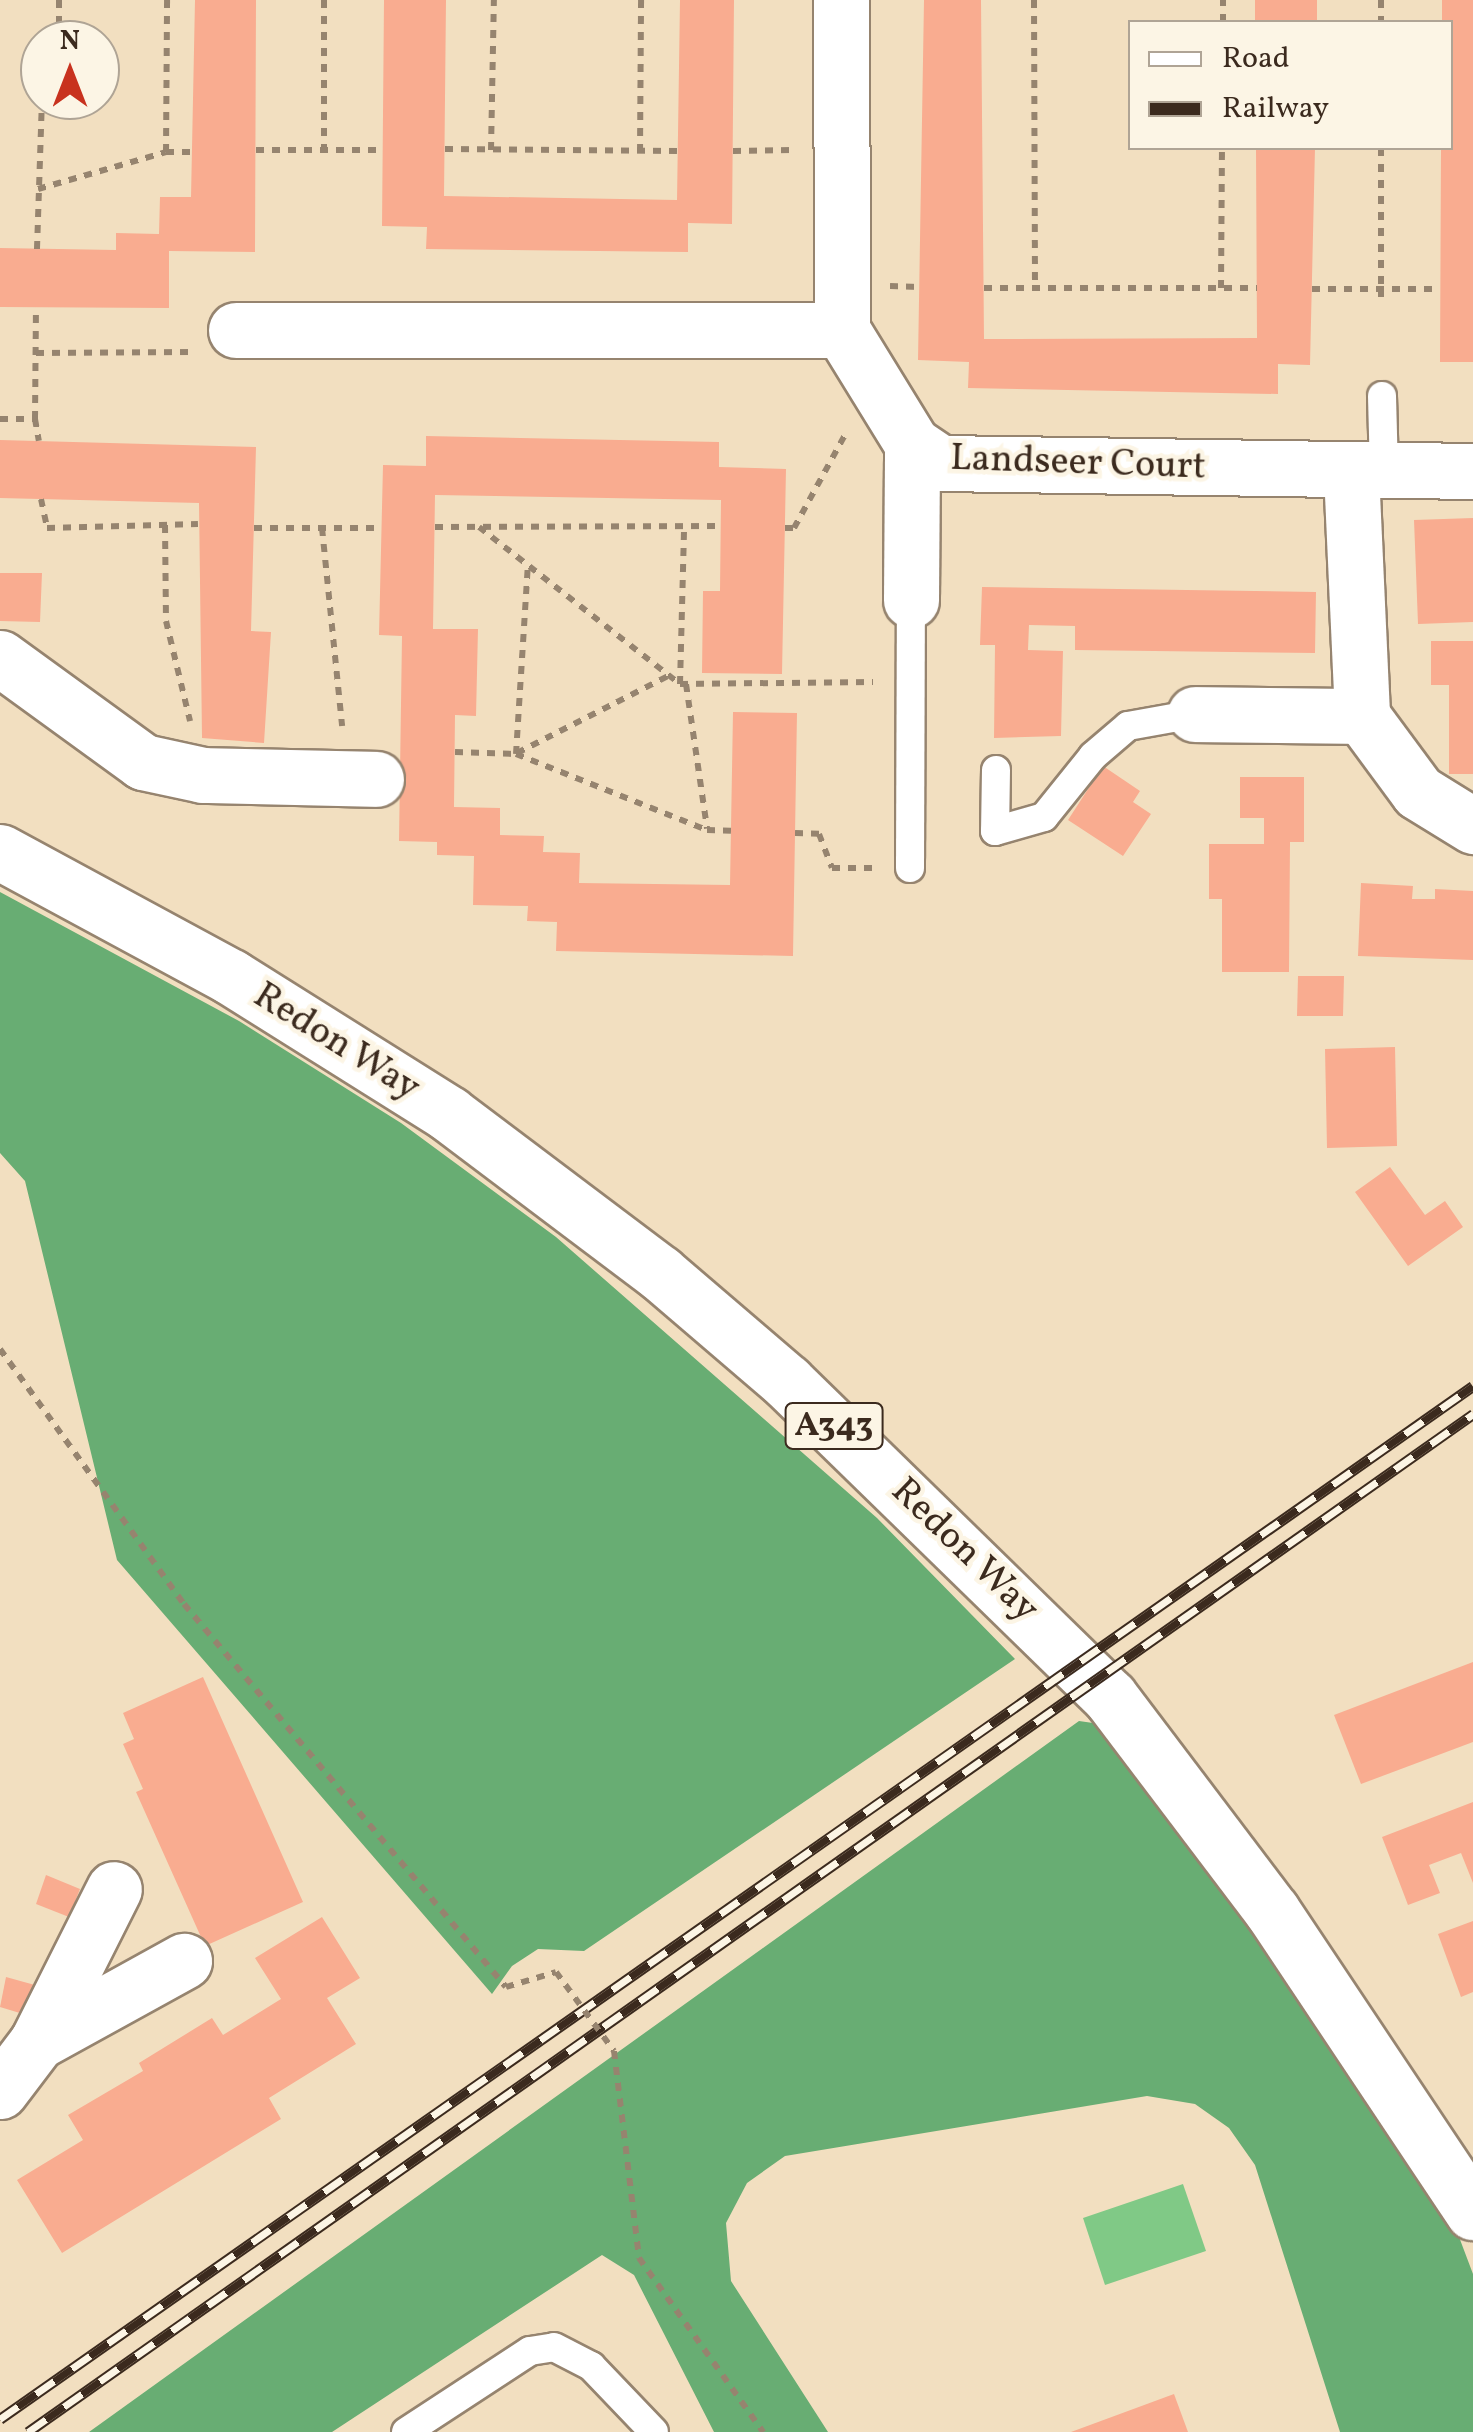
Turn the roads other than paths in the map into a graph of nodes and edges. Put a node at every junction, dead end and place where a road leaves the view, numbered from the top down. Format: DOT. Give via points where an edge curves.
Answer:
graph roads {
  1 [pos="841,0"];
  2 [pos="236,330"];
  3 [pos="842,330"];
  4 [pos="1382,396"];
  5 [pos="912,444"];
  6 [pos="1367,472"];
  7 [pos="1473,472"];
  8 [pos="911,600"];
  9 [pos="0,658"];
  10 [pos="1195,714"];
  11 [pos="1362,716"];
  12 [pos="996,770"];
  13 [pos="376,779"];
  14 [pos="1473,826"];
  15 [pos="0,852"];
  16 [pos="910,868"];
  17 [pos="114,1890"];
  18 [pos="184,1961"];
  19 [pos="37,2042"];
  20 [pos="0,2091"];
  21 [pos="1473,2212"];
  22 [pos="406,2432"];
  23 [pos="654,2432"];
  1 -- 3 [label="street, Landseer Court"];
  2 -- 3 [label="street"];
  3 -- 5 [label="street, Landseer Court"];
  4 -- 6 [label="lane"];
  5 -- 6 [label="street, Landseer Court" via="940,464"];
  5 -- 8 [label="street"];
  6 -- 7 [label="street, Landseer Court"];
  6 -- 11 [label="street"];
  8 -- 16 [label="lane"];
  9 -- 13 [label="street" via="143,762 203,775"];
  10 -- 11 [label="street"];
  10 -- 12 [label="lane" via="1128,726 1093,756 1044,817 995,831"];
  11 -- 14 [label="street" via="1418,792"];
  15 -- 21 [label="street, Redon Way / A343" via="216,968 449,1114 660,1273 787,1382 1110,1697 1272,1911"];
  17 -- 19 [label="street"];
  18 -- 19 [label="street"];
  19 -- 20 [label="street"];
  22 -- 23 [label="lane" via="530,2351 554,2347 591,2366"];
}
